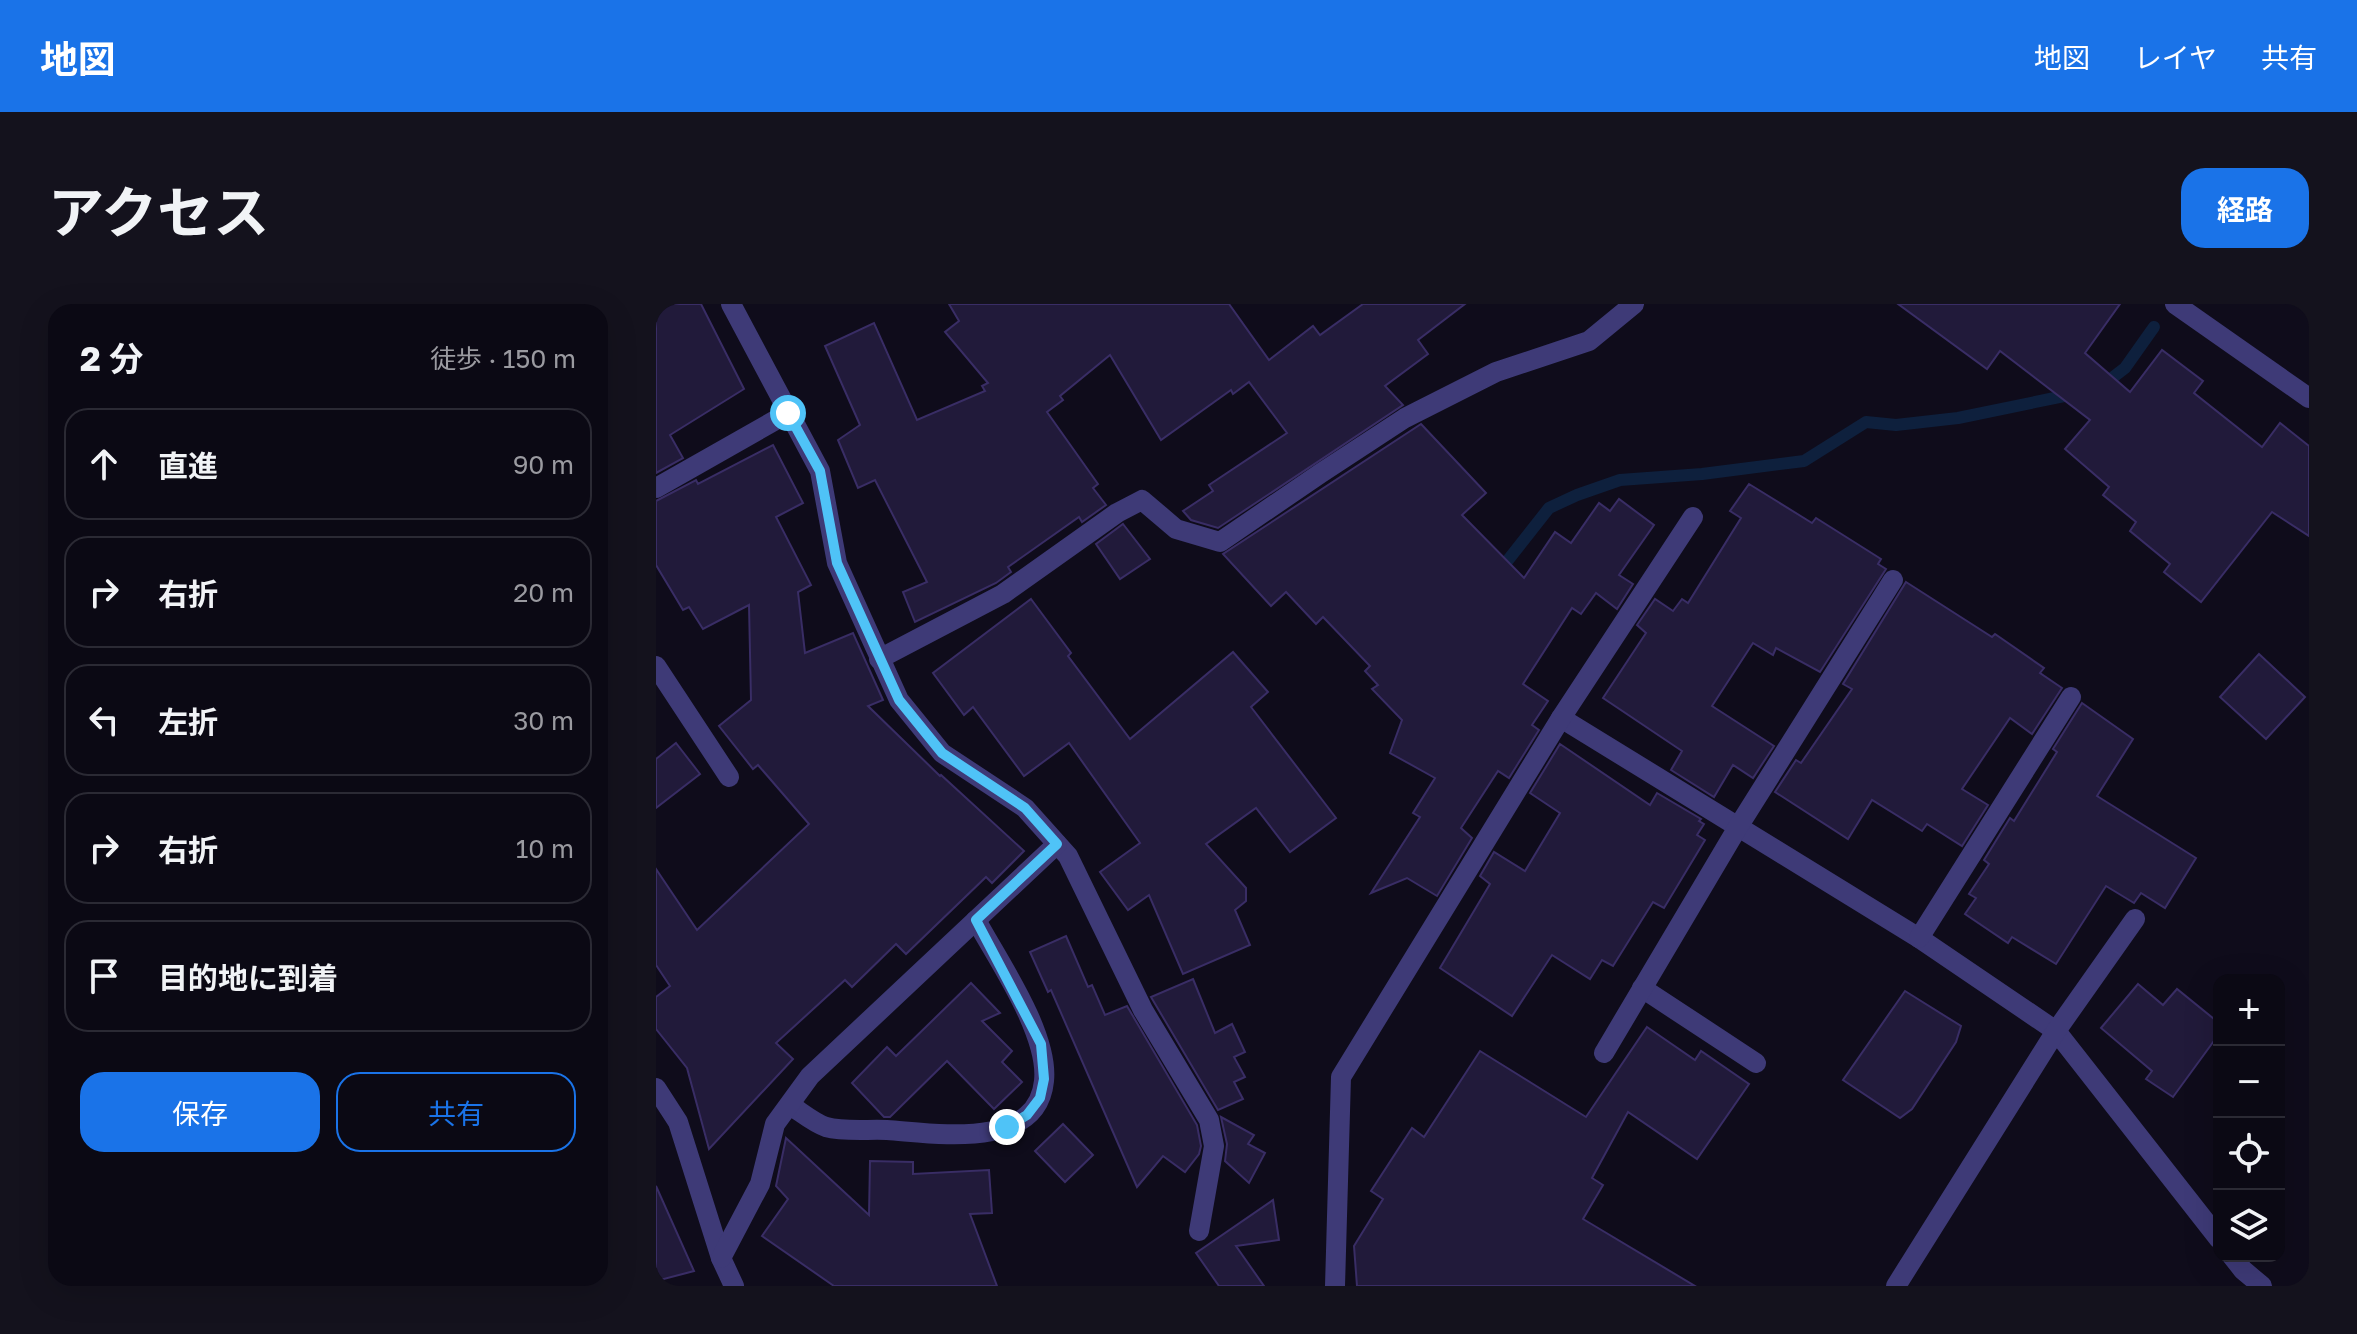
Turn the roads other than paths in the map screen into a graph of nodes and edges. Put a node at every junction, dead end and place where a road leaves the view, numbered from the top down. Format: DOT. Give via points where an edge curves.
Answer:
graph roads {
  1 [pos="731,304"];
  2 [pos="1634,304"];
  3 [pos="2175,304"];
  4 [pos="2309,398"];
  5 [pos="788,413"];
  6 [pos="656,488"];
  7 [pos="1693,517"];
  8 [pos="1893,580"];
  9 [pos="879,659"];
  10 [pos="656,666"];
  11 [pos="2071,697"];
  12 [pos="1561,718"];
  13 [pos="729,777"];
  14 [pos="1738,827"];
  15 [pos="1057,844"];
  16 [pos="2135,919"];
  17 [pos="976,920"];
  18 [pos="1919,938"];
  19 [pos="1642,988"];
  20 [pos="2056,1031"];
  21 [pos="1604,1053"];
  22 [pos="1756,1063"];
  23 [pos="656,1088"];
  24 [pos="790,1105"];
  25 [pos="1199,1231"];
  26 [pos="2213,1231"];
  27 [pos="721,1258"];
  28 [pos="2237,1262"];
  29 [pos="734,1286"];
  30 [pos="1335,1286"];
  31 [pos="1896,1286"];
  32 [pos="2262,1286"];
  1 -- 5 [label="street"];
  2 -- 9 [label="street" via="1589,341 1496,372 1405,418 1220,542 1176,529 1142,500 1003,594"];
  3 -- 4 [label="street"];
  5 -- 6 [label="street"];
  5 -- 9 [label="street" via="820,471 837,563"];
  7 -- 12 [label="street"];
  8 -- 14 [label="street"];
  9 -- 15 [label="street" via="899,700 942,753 1025,808"];
  10 -- 13 [label="street"];
  11 -- 18 [label="street"];
  12 -- 14 [label="street"];
  12 -- 30 [label="street" via="1341,1077"];
  14 -- 18 [label="street"];
  14 -- 19 [label="street"];
  15 -- 17 [label="street"];
  15 -- 25 [label="street" via="1068,856 1143,1010 1209,1120 1214,1146"];
  16 -- 20 [label="street"];
  17 -- 24 [label="street" via="810,1076"];
  17 -- 24 [label="street" via="1041,1044 1044,1079 1040,1098 1027,1115 1007,1127 974,1135 826,1127"];
  18 -- 20 [label="street"];
  19 -- 21 [label="street"];
  19 -- 22 [label="street"];
  20 -- 26 [label="street"];
  20 -- 31 [label="street"];
  23 -- 27 [label="street" via="678,1122"];
  24 -- 27 [label="street" via="775,1124 760,1184"];
  27 -- 29 [label="street"];
  28 -- 32 [label="street"];
}
